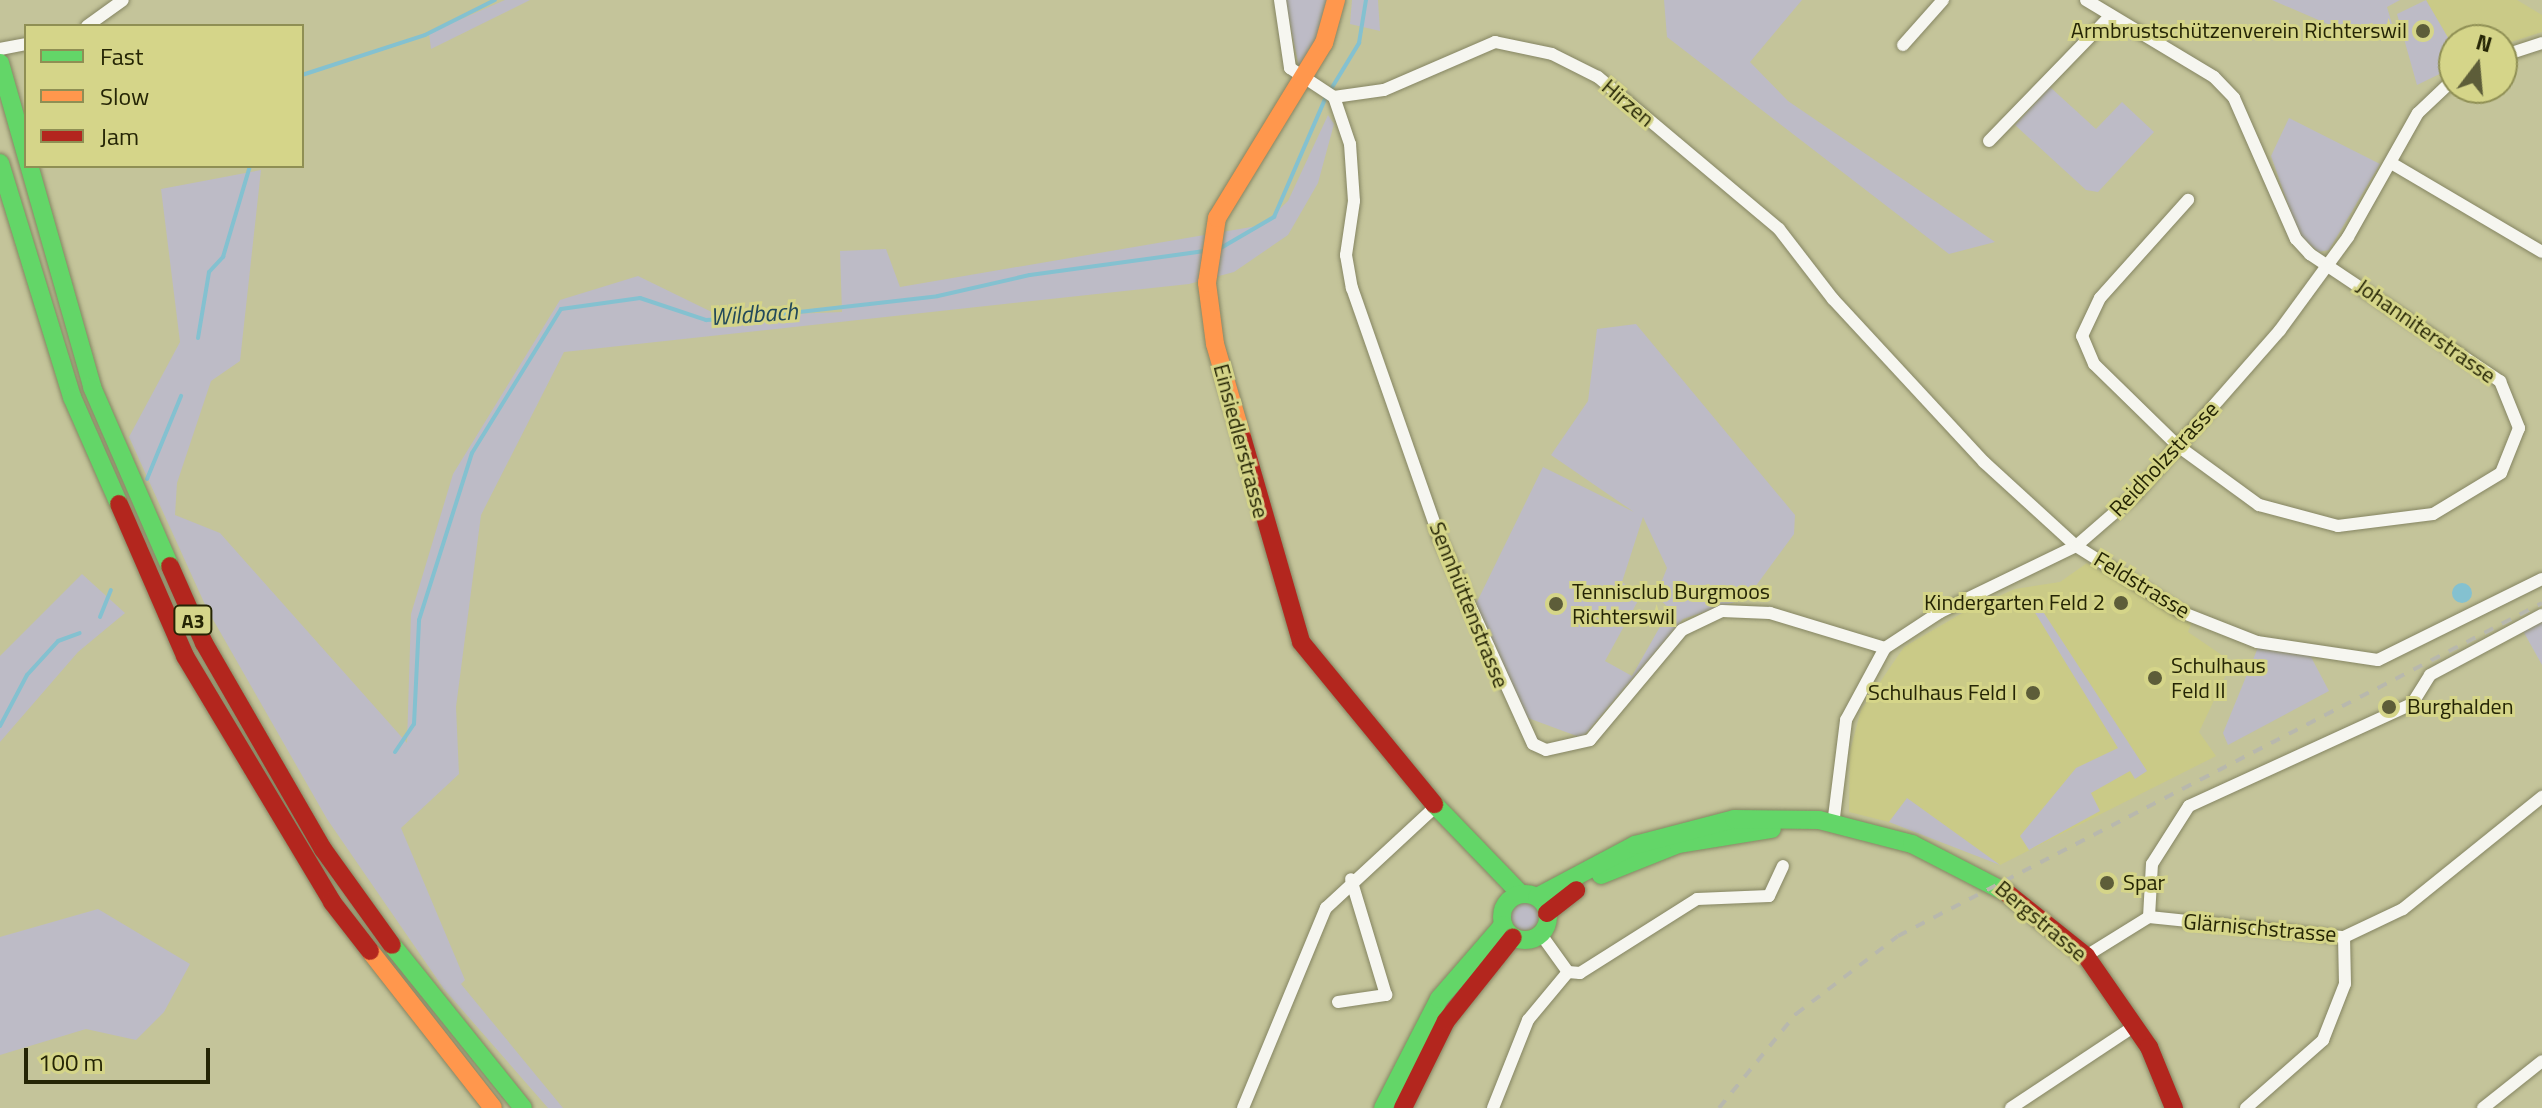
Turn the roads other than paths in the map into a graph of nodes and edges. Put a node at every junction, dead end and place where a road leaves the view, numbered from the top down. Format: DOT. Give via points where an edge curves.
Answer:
graph roads {
  1 [pos="123,0"];
  2 [pos="1280,0"];
  3 [pos="1336,0"];
  4 [pos="1943,0"];
  5 [pos="2086,0"];
  6 [pos="2111,15"];
  7 [pos="90,24"];
  8 [pos="2542,43"];
  9 [pos="24,44"];
  10 [pos="1903,45"];
  11 [pos="0,49"];
  12 [pos="2518,51"];
  13 [pos="0,63"];
  14 [pos="1310,82"];
  15 [pos="2438,94"];
  16 [pos="1334,97"];
  17 [pos="1989,141"];
  18 [pos="24,149"];
  19 [pos="0,163"];
  20 [pos="2391,163"];
  21 [pos="29,168"];
  22 [pos="2188,200"];
  23 [pos="2542,252"];
  24 [pos="2329,264"];
  25 [pos="1860,324"];
  26 [pos="2178,446"];
  27 [pos="2076,546"];
  28 [pos="2542,579"];
  29 [pos="2542,615"];
  30 [pos="1885,648"];
  31 [pos="2542,797"];
  32 [pos="1434,808"];
  33 [pos="1833,825"];
  34 [pos="1470,849"];
  35 [pos="1783,866"];
  36 [pos="1351,879"];
  37 [pos="1535,902"];
  38 [pos="2149,917"];
  39 [pos="1506,924"];
  40 [pos="1540,933"];
  41 [pos="2344,937"];
  42 [pos="2086,956"];
  43 [pos="1568,972"];
  44 [pos="1338,1002"];
  45 [pos="2136,1025"];
  46 [pos="2542,1061"];
  47 [pos="493,1108"];
  48 [pos="523,1108"];
  49 [pos="1243,1108"];
  50 [pos="1383,1108"];
  51 [pos="1403,1108"];
  52 [pos="1493,1108"];
  53 [pos="2011,1108"];
  54 [pos="2174,1108"];
  55 [pos="2246,1108"];
  56 [pos="2483,1108"];
  1 -- 7 [label="street"];
  2 -- 14 [label="street" via="1290,68"];
  3 -- 14 [label="main road, Einsiedlerstrasse"];
  4 -- 10 [label="street"];
  5 -- 6 [label="street, Johanniterstrasse"];
  6 -- 17 [label="street"];
  6 -- 24 [label="street, Johanniterstrasse" via="2214,77 2234,98 2296,239"];
  8 -- 12 [label="street"];
  9 -- 11 [label="street"];
  13 -- 18 [label="main road, A3"];
  14 -- 16 [label="street"];
  14 -- 32 [label="main road, Einsiedlerstrasse" via="1230,193 1210,252 1215,344 1289,620 1337,691"];
  15 -- 20 [label="street, Reidholzstrasse" via="2418,113"];
  16 -- 25 [label="street, Hirzen" via="1384,90 1495,42 1552,54 1598,77 1779,229"];
  16 -- 30 [label="street, Sennhüttenstrasse" via="1354,170 1346,255 1352,288 1439,537 1533,744 1567,748 1599,734 1682,630 1711,614 1770,613"];
  19 -- 47 [label="main road, A3" via="76,409 185,656 332,902"];
  20 -- 23 [label="street"];
  20 -- 24 [label="street, Reidholzstrasse"];
  21 -- 48 [label="main road, A3" via="87,373 204,643 332,862"];
  22 -- 26 [label="street, Johanniterstrasse" via="2100,298 2082,336 2094,364"];
  24 -- 26 [label="street, Reidholzstrasse"];
  24 -- 26 [label="street, Johanniterstrasse" via="2500,381 2519,428 2501,473 2465,500 2415,520 2338,526 2250,501"];
  25 -- 27 [label="street, Feldstrasse" via="1984,462"];
  26 -- 27 [label="street, Reidholzstrasse"];
  27 -- 28 [label="street, Feldstrasse" via="2181,612 2232,632 2357,659 2393,656"];
  27 -- 30 [label="street, Reidholzstrasse" via="1940,612"];
  29 -- 38 [label="street" via="2430,675 2412,704 2189,806 2152,864"];
  30 -- 33 [label="street, Reidholzstrasse" via="1846,720"];
  31 -- 41 [label="street, Glärnischstrasse" via="2403,909"];
  32 -- 34 [label="main road, Einsiedlerstrasse"];
  32 -- 36 [label="street"];
  33 -- 37 [label="main road, Bergstrasse" via="1759,829 1665,849"];
  33 -- 42 [label="main road, Bergstrasse" via="1965,865 2017,897"];
  34 -- 37 [label="main road, Einsiedlerstrasse"];
  34 -- 39 [label="main road, Einsiedlerstrasse"];
  35 -- 43 [label="street" via="1769,896 1697,899 1580,973"];
  36 -- 44 [label="street" via="1386,995"];
  36 -- 49 [label="street" via="1316,925"];
  37 -- 39 [label="main road, Bergstrasse"];
  37 -- 40 [label="main road"];
  38 -- 41 [label="street, Glärnischstrasse"];
  38 -- 42 [label="street"];
  39 -- 40 [label="main road"];
  39 -- 50 [label="main road, Bergstrasse" via="1439,999"];
  39 -- 51 [label="main road, Bergstrasse" via="1446,1021"];
  40 -- 43 [label="street"];
  41 -- 55 [label="street" via="2345,984 2323,1040"];
  42 -- 45 [label="main road, Bergstrasse"];
  43 -- 52 [label="street" via="1528,1020"];
  45 -- 53 [label="street"];
  45 -- 54 [label="main road, Bergstrasse"];
  46 -- 56 [label="street"];
}
